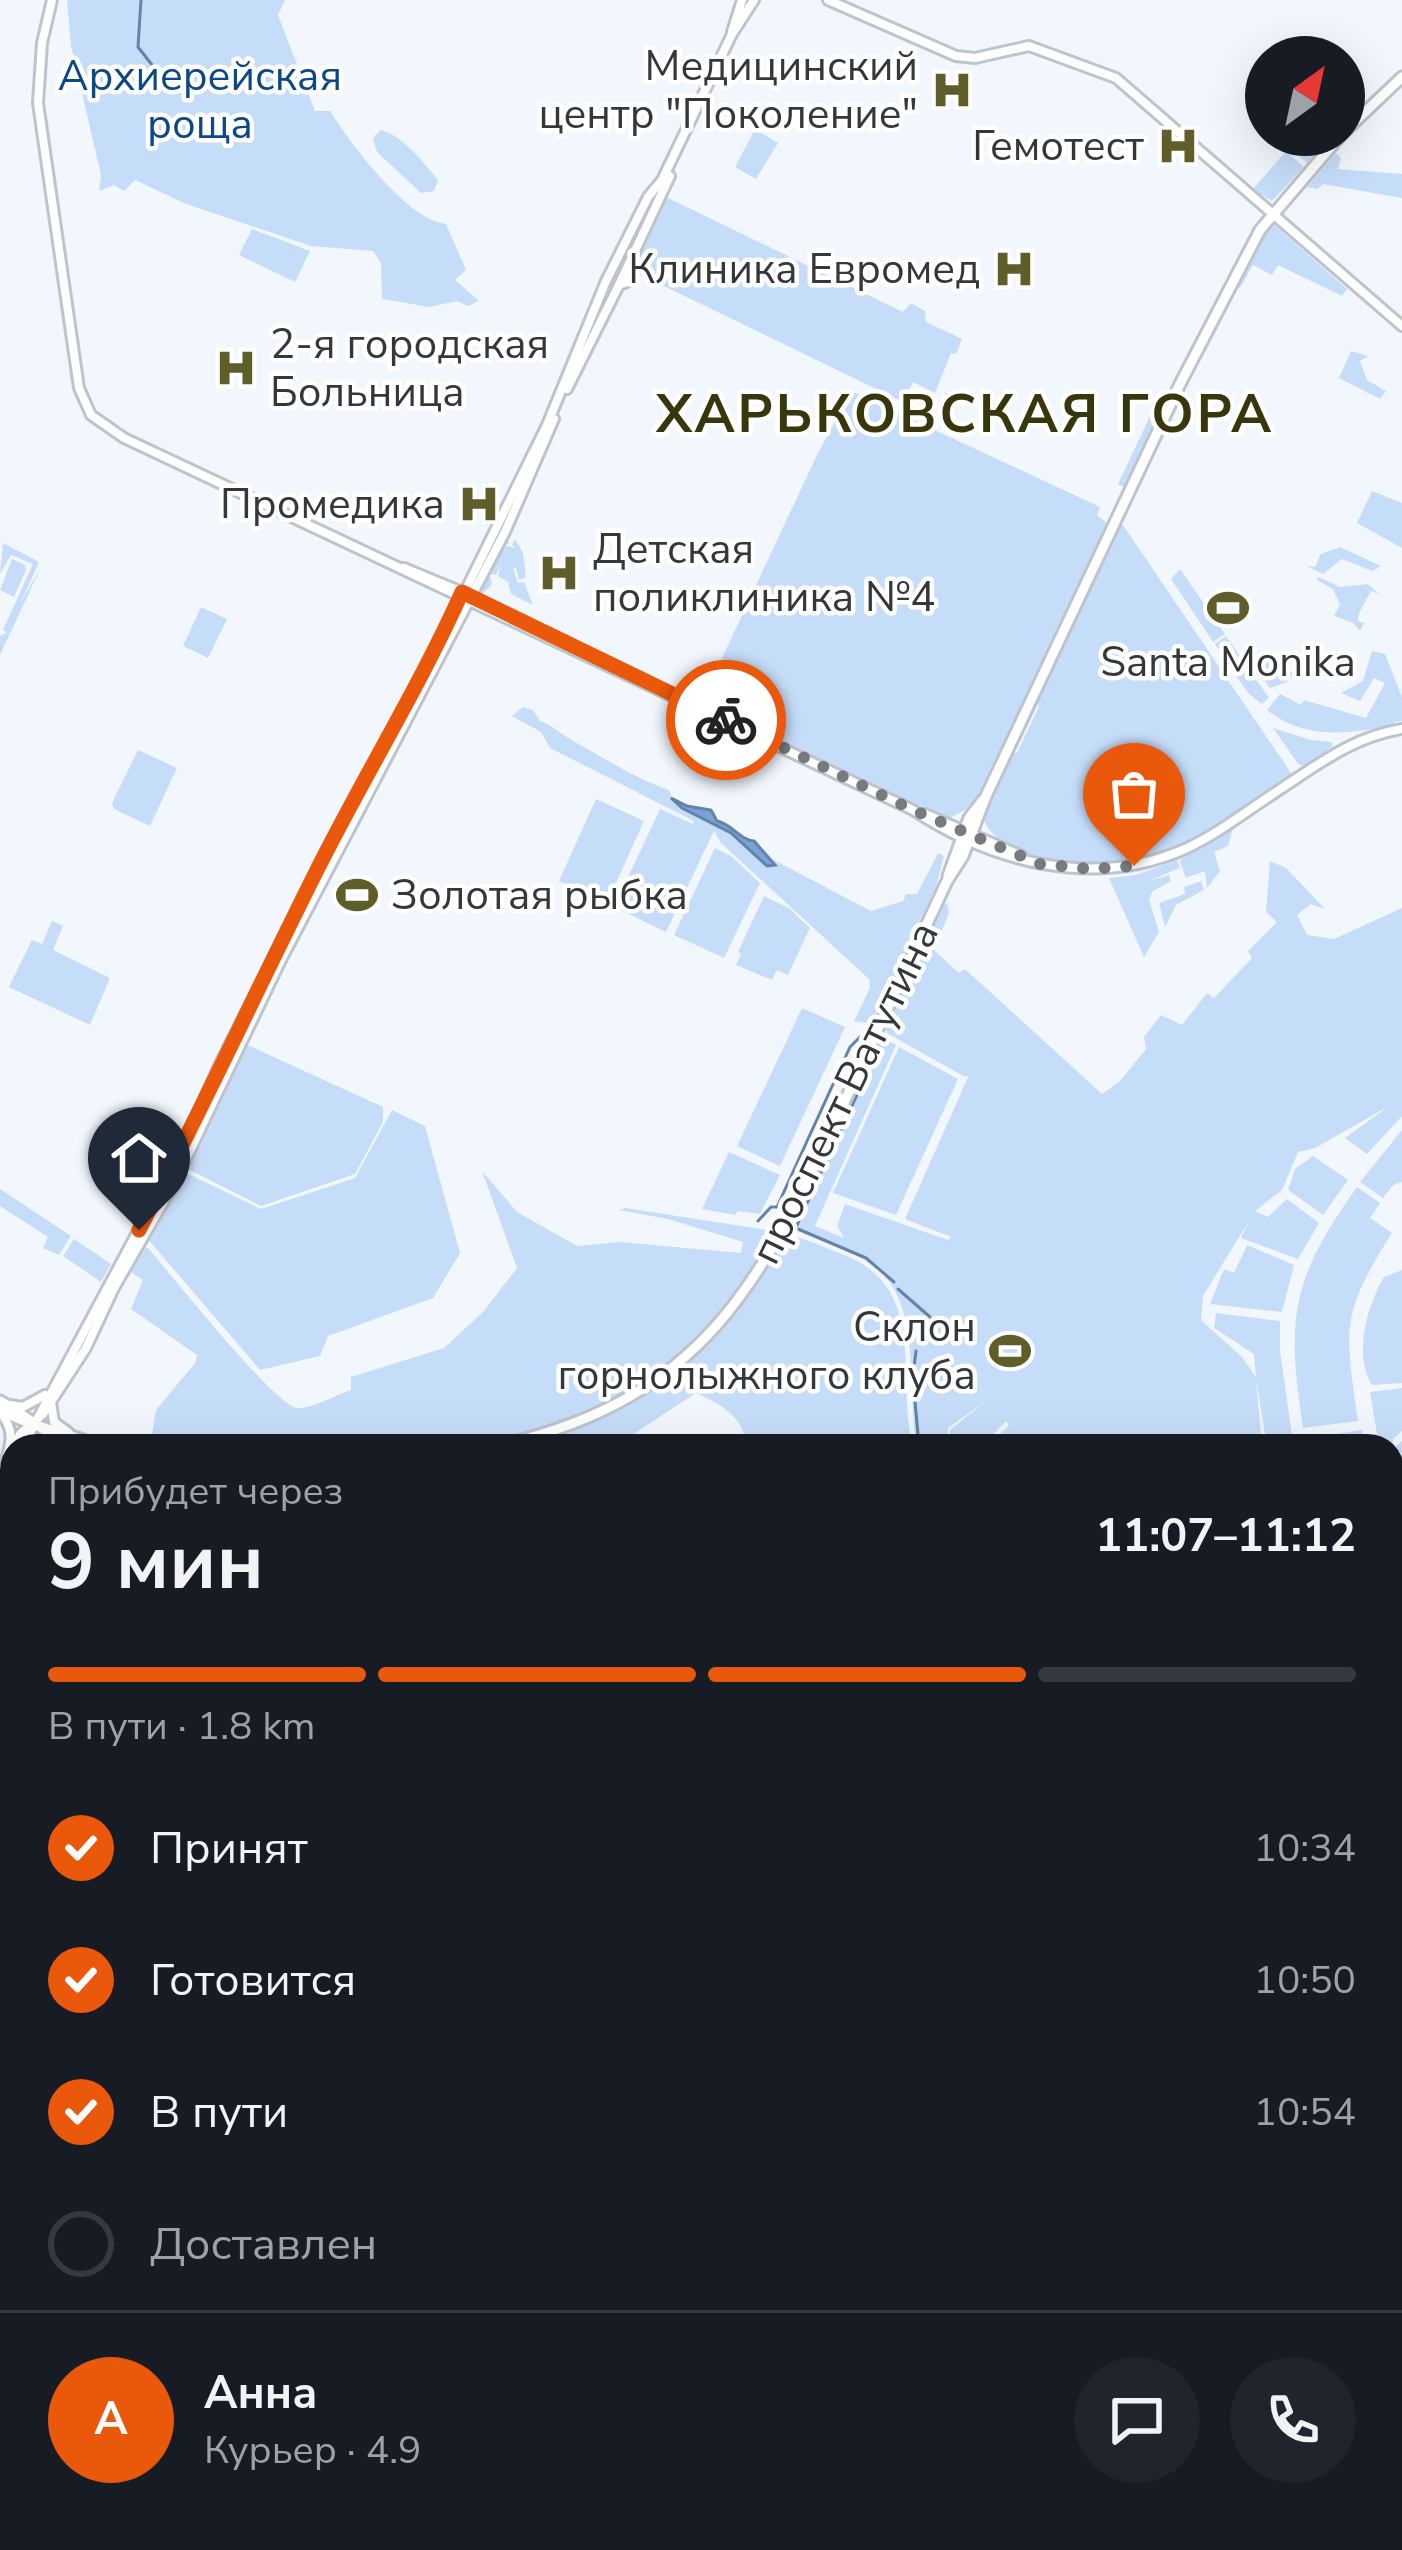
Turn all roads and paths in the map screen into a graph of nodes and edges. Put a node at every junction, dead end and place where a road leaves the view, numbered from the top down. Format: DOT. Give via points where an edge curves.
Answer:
graph roads {
  1 [pos="52,0"];
  2 [pos="828,0"];
  3 [pos="750,1"];
  4 [pos="1402,79"];
  5 [pos="1365,111"];
  6 [pos="684,135"];
  7 [pos="1322,156"];
  8 [pos="1273,211"];
  9 [pos="632,280"];
  10 [pos="620,285"];
  11 [pos="1402,326"];
  12 [pos="550,418"];
  13 [pos="460,595"];
  14 [pos="480,608"];
  15 [pos="458,623"];
  16 [pos="521,624"];
  17 [pos="1402,729"];
  18 [pos="963,834"];
  19 [pos="988,844"];
  20 [pos="53,1392"];
  21 [pos="0,1400"];
  22 [pos="0,1411"];
  23 [pos="32,1424"];
  24 [pos="25,1434"];
  25 [pos="45,1434"];
  26 [pos="58,1434"];
  27 [pos="67,1434"];
  28 [pos="542,1434"];
  1 -- 13 [label="main road" via="38,104 86,408 124,438"];
  2 -- 8 [label="main road" via="949,54 975,58 1029,46 1116,78"];
  3 -- 6 [label="main road"];
  4 -- 5 [label="main road, проспект Ватутина"];
  6 -- 10 [label="main road"];
  6 -- 12 [label="main road" via="613,268"];
  7 -- 8 [label="main road, проспект Ватутина"];
  8 -- 11 [label="main road"];
  8 -- 18 [label="main road, проспект Ватутина" via="1180,384"];
  9 -- 10 [label="main road"];
  10 -- 12 [label="main road"];
  12 -- 13 [label="main road"];
  12 -- 13 [label="main road" via="516,508"];
  13 -- 14 [label="main road"];
  13 -- 15 [label="main road"];
  13 -- 16 [label="main road"];
  13 -- 20 [label="main road"];
  14 -- 15 [label="main road"];
  14 -- 16 [label="main road"];
  15 -- 20 [label="main road" via="176,1180 86,1348"];
  16 -- 18 [label="main road"];
  17 -- 19 [label="main road" via="1351,742 1209,837 1134,866 1040,864"];
  18 -- 19 [label="main road"];
  18 -- 19 [label="main road"];
  18 -- 19 [label="main road"];
  18 -- 28 [label="main road, проспект Ватутина" via="790,1220 733,1310 701,1345 629,1398"];
  20 -- 21 [label="main road" via="22,1407"];
  20 -- 23 [label="main road"];
  20 -- 27 [label="main road" via="52,1417"];
  21 -- 23 [label="main road"];
  22 -- 23 [label="main road"];
  23 -- 24 [label="main road"];
  23 -- 25 [label="main road"];
  23 -- 26 [label="main road"];
}
